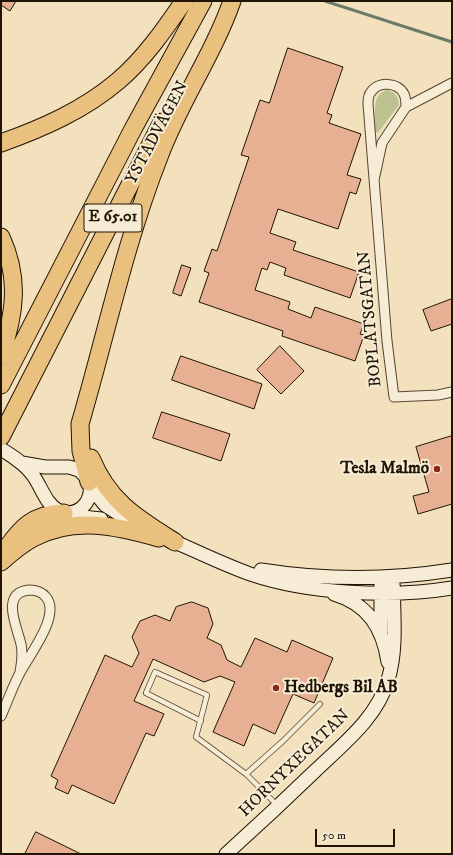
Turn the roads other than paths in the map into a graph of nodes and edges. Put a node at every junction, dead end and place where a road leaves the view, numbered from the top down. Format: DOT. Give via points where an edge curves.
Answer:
graph roads {
  1 [pos="184,1"];
  2 [pos="203,1"];
  3 [pos="231,1"];
  4 [pos="452,83"];
  5 [pos="406,106"];
  6 [pos="1,143"];
  7 [pos="374,180"];
  8 [pos="1,237"];
  9 [pos="1,355"];
  10 [pos="92,383"];
  11 [pos="1,385"];
  12 [pos="452,392"];
  13 [pos="1,437"];
  14 [pos="1,448"];
  15 [pos="21,462"];
  16 [pos="90,483"];
  17 [pos="65,513"];
  18 [pos="139,526"];
  19 [pos="175,542"];
  20 [pos="1,557"];
  21 [pos="1,562"];
  22 [pos="228,565"];
  23 [pos="452,570"];
  24 [pos="387,577"];
  25 [pos="452,588"];
  26 [pos="315,589"];
  27 [pos="387,592"];
  28 [pos="382,637"];
  29 [pos="20,672"];
  30 [pos="389,678"];
  31 [pos="320,704"];
  32 [pos="1,716"];
  33 [pos="200,721"];
  34 [pos="246,774"];
  35 [pos="278,806"];
  36 [pos="226,854"];
  1 -- 6 [label="highway" via="160,36 119,80 76,110 39,129"];
  2 -- 11 [label="highway, YSTADVÄGEN / E 65.01" via="133,129"];
  3 -- 10 [label="highway" via="224,24 173,124 151,176 124,261"];
  3 -- 13 [label="highway, YSTADVÄGEN / E 65.01" via="170,107"];
  4 -- 5 [label="street"];
  5 -- 7 [label="street, BOPLATSGATAN" via="382,143"];
  5 -- 7 [label="street, BOPLATSGATAN" via="405,94 396,86 385,84 370,92 368,104"];
  7 -- 12 [label="street, BOPLATSGATAN" via="394,397"];
  8 -- 9 [label="highway" via="12,268 14,287 13,310"];
  10 -- 16 [label="highway" via="80,424 81,451"];
  10 -- 19 [label="highway" via="86,431 91,457 99,476 119,502 143,522"];
  14 -- 15 [label="main road"];
  15 -- 16 [label="main road" via="45,467 74,468 83,473"];
  15 -- 17 [label="main road" via="36,478 52,506"];
  16 -- 17 [label="main road" via="90,494 83,507 75,512"];
  16 -- 18 [label="main road" via="105,505"];
  17 -- 18 [label="main road"];
  17 -- 20 [label="highway" via="48,514 35,519 16,536"];
  18 -- 19 [label="main road"];
  19 -- 21 [label="highway" via="116,527 74,525 40,534"];
  19 -- 22 [label="main road"];
  22 -- 24 [label="main road" via="282,573"];
  22 -- 26 [label="main road" via="281,583"];
  23 -- 24 [label="main road"];
  24 -- 27 [label="main road, HORNYXEGATAN"];
  25 -- 27 [label="main road"];
  26 -- 27 [label="main road"];
  26 -- 28 [label="main road" via="341,596 369,613"];
  27 -- 28 [label="main road, HORNYXEGATAN"];
  27 -- 30 [label="main road, HORNYXEGATAN" via="394,646"];
  28 -- 30 [label="main road"];
  29 -- 29 [label="street" via="36,648 50,617 48,599 37,591 21,592 13,598 11,604 11,615 22,651"];
  29 -- 32 [label="street"];
  30 -- 35 [label="main road, HORNYXEGATAN" via="380,701 361,726"];
  31 -- 34 [label="lane"];
  33 -- 33 [label="lane" via="207,695 155,672 146,693"];
  33 -- 34 [label="lane" via="196,737"];
  34 -- 35 [label="lane"];
  35 -- 36 [label="main road, HORNYXEGATAN"];
}
